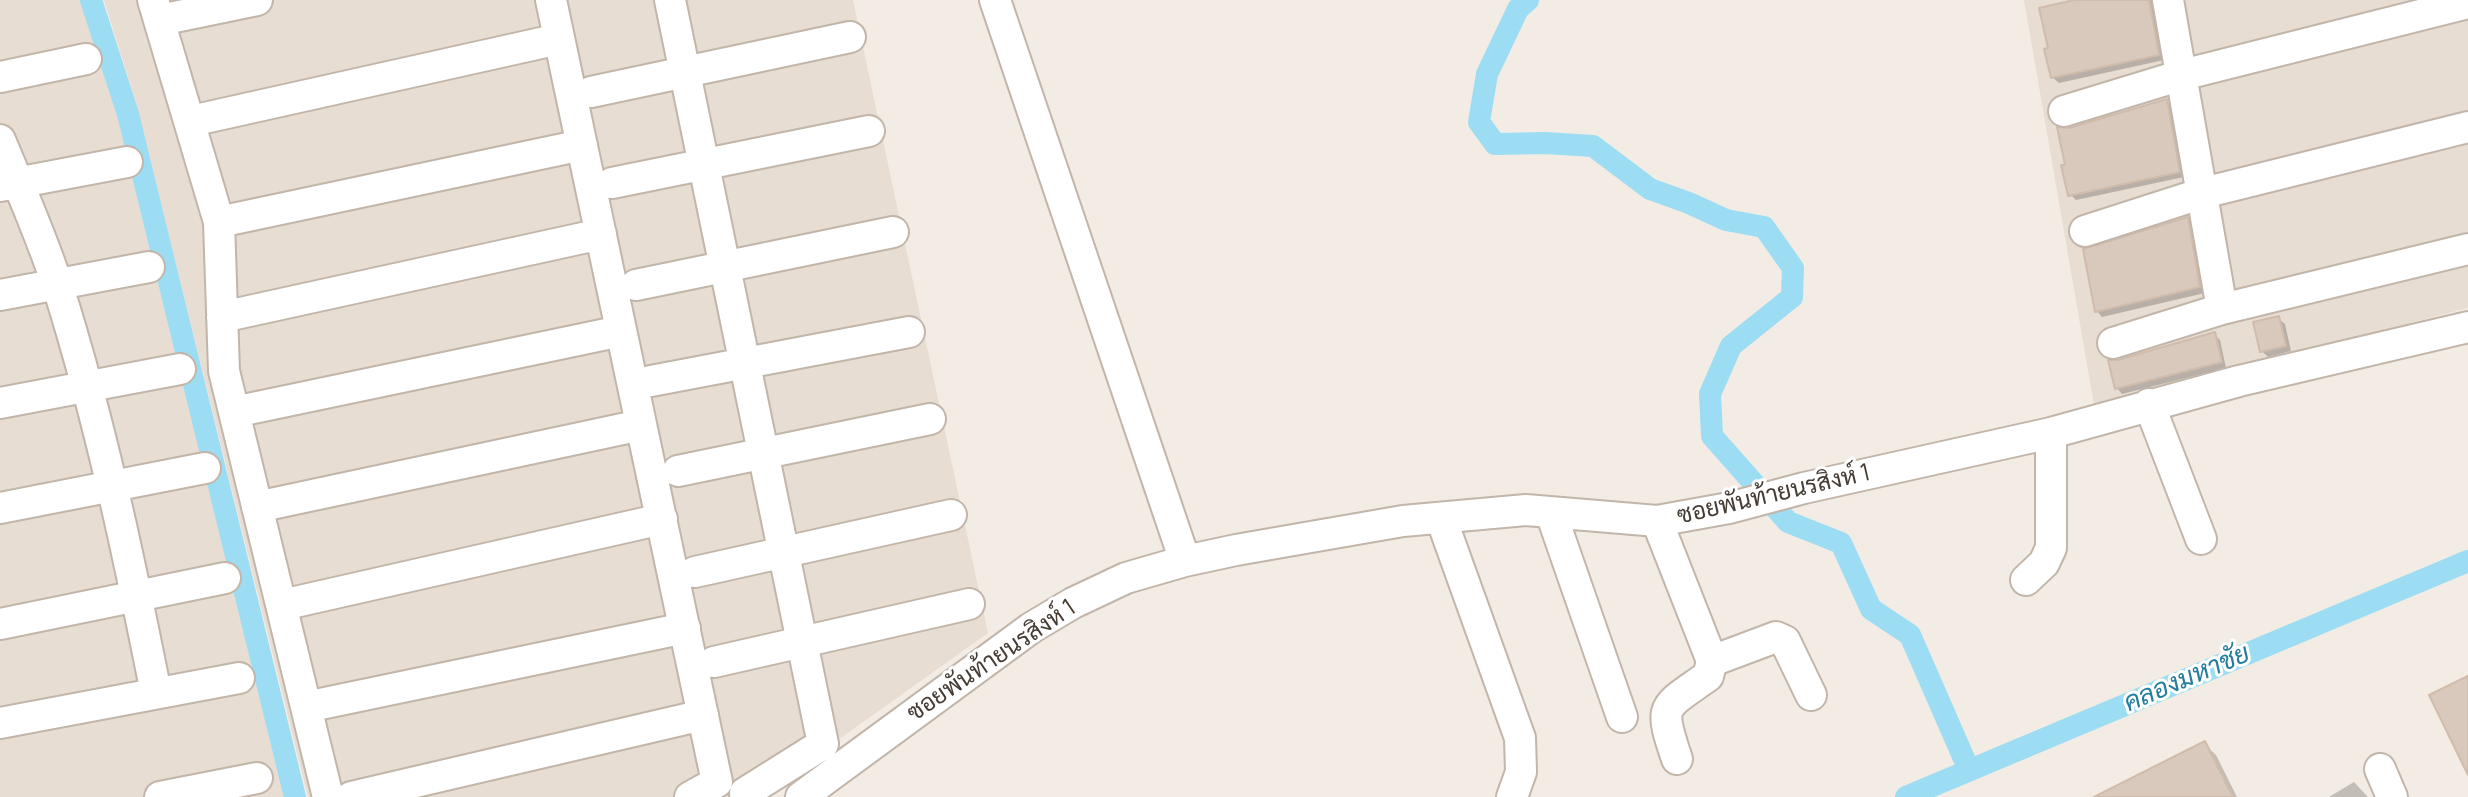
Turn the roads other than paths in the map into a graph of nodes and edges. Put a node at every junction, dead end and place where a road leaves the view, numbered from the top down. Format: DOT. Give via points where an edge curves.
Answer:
graph roads {
  1 [pos="257,0"];
  2 [pos="551,0"];
  3 [pos="670,0"];
  4 [pos="995,0"];
  5 [pos="2168,0"];
  6 [pos="2468,3"];
  7 [pos="156,10"];
  8 [pos="850,37"];
  9 [pos="559,39"];
  10 [pos="86,59"];
  11 [pos="685,72"];
  12 [pos="2182,75"];
  13 [pos="0,77"];
  14 [pos="591,92"];
  15 [pos="2064,111"];
  16 [pos="191,121"];
  17 [pos="2468,127"];
  18 [pos="869,131"];
  19 [pos="0,140"];
  20 [pos="582,145"];
  21 [pos="127,162"];
  22 [pos="704,164"];
  23 [pos="612,183"];
  24 [pos="9,184"];
  25 [pos="2203,193"];
  26 [pos="219,222"];
  27 [pos="2085,231"];
  28 [pos="893,232"];
  29 [pos="601,234"];
  30 [pos="2468,249"];
  31 [pos="725,266"];
  32 [pos="149,267"];
  33 [pos="57,284"];
  34 [pos="636,285"];
  35 [pos="0,295"];
  36 [pos="2222,309"];
  37 [pos="222,317"];
  38 [pos="2468,327"];
  39 [pos="621,331"];
  40 [pos="909,332"];
  41 [pos="2113,343"];
  42 [pos="745,363"];
  43 [pos="180,369"];
  44 [pos="651,381"];
  45 [pos="88,385"];
  46 [pos="0,403"];
  47 [pos="2149,404"];
  48 [pos="234,412"];
  49 [pos="930,419"];
  50 [pos="641,425"];
  51 [pos="2051,433"];
  52 [pos="763,454"];
  53 [pos="205,468"];
  54 [pos="678,471"];
  55 [pos="112,485"];
  56 [pos="257,507"];
  57 [pos="0,508"];
  58 [pos="1551,513"];
  59 [pos="951,515"];
  60 [pos="1441,518"];
  61 [pos="662,519"];
  62 [pos="1657,521"];
  63 [pos="2201,539"];
  64 [pos="784,553"];
  65 [pos="1185,561"];
  66 [pos="695,572"];
  67 [pos="225,578"];
  68 [pos="2026,580"];
  69 [pos="137,596"];
  70 [pos="969,604"];
  71 [pos="282,605"];
  72 [pos="0,624"];
  73 [pos="685,628"];
  74 [pos="802,642"];
  75 [pos="1712,661"];
  76 [pos="714,662"];
  77 [pos="239,678"];
  78 [pos="156,693"];
  79 [pos="1811,695"];
  80 [pos="306,707"];
  81 [pos="703,715"];
  82 [pos="1622,717"];
  83 [pos="0,723"];
  84 [pos="1677,759"];
  85 [pos="2380,769"];
  86 [pos="257,778"];
  87 [pos="745,793"];
  88 [pos="160,797"];
  89 [pos="328,797"];
  90 [pos="351,797"];
  91 [pos="690,797"];
  92 [pos="801,797"];
  93 [pos="1512,797"];
  94 [pos="2392,797"];
  1 -- 7 [label="street"];
  2 -- 9 [label="street"];
  3 -- 11 [label="street"];
  4 -- 65 [label="street"];
  5 -- 12 [label="street"];
  6 -- 12 [label="street"];
  7 -- 16 [label="street"];
  8 -- 11 [label="street"];
  9 -- 16 [label="street"];
  9 -- 20 [label="street"];
  10 -- 13 [label="street"];
  11 -- 14 [label="street"];
  11 -- 22 [label="street"];
  12 -- 15 [label="street"];
  12 -- 25 [label="street"];
  16 -- 26 [label="street"];
  17 -- 25 [label="street"];
  18 -- 22 [label="street"];
  19 -- 24 [label="street"];
  20 -- 26 [label="street"];
  20 -- 29 [label="street"];
  21 -- 24 [label="street"];
  22 -- 23 [label="street"];
  22 -- 31 [label="street"];
  24 -- 33 [label="street"];
  25 -- 27 [label="street"];
  25 -- 36 [label="street"];
  26 -- 37 [label="street"];
  28 -- 31 [label="street"];
  29 -- 37 [label="street"];
  29 -- 39 [label="street"];
  30 -- 36 [label="street"];
  31 -- 34 [label="street"];
  31 -- 42 [label="street"];
  32 -- 33 [label="street"];
  33 -- 35 [label="street"];
  33 -- 45 [label="street"];
  36 -- 41 [label="street"];
  37 -- 48 [label="street" via="224,371"];
  38 -- 47 [label="street, ซอยพันท้ายนรสิงห์ 1"];
  39 -- 48 [label="street"];
  39 -- 50 [label="street"];
  40 -- 42 [label="street"];
  42 -- 44 [label="street"];
  42 -- 52 [label="street"];
  43 -- 45 [label="street"];
  45 -- 46 [label="street"];
  45 -- 55 [label="street"];
  47 -- 51 [label="street, ซอยพันท้ายนรสิงห์ 1"];
  47 -- 63 [label="street"];
  48 -- 56 [label="street"];
  49 -- 52 [label="street"];
  50 -- 56 [label="street"];
  50 -- 61 [label="street"];
  51 -- 62 [label="street, ซอยพันท้ายนรสิงห์ 1"];
  51 -- 68 [label="street" via="2051,548"];
  52 -- 54 [label="street"];
  52 -- 64 [label="street"];
  53 -- 55 [label="street"];
  55 -- 57 [label="street"];
  55 -- 69 [label="street"];
  56 -- 71 [label="street"];
  58 -- 60 [label="street, ซอยพันท้ายนรสิงห์ 1" via="1526,510"];
  58 -- 62 [label="street, ซอยพันท้ายนรสิงห์ 1"];
  58 -- 82 [label="street"];
  59 -- 64 [label="street"];
  60 -- 65 [label="street, ซอยพันท้ายนรสิงห์ 1"];
  60 -- 93 [label="street" via="1520,738 1521,772"];
  61 -- 71 [label="street"];
  61 -- 73 [label="street"];
  62 -- 75 [label="street"];
  64 -- 66 [label="street"];
  64 -- 74 [label="street"];
  65 -- 92 [label="street, ซอยพันท้ายนรสิงห์ 1" via="1126,578 1042,621"];
  67 -- 69 [label="street"];
  69 -- 72 [label="street"];
  69 -- 78 [label="street"];
  70 -- 74 [label="street"];
  71 -- 80 [label="street"];
  73 -- 80 [label="street"];
  73 -- 81 [label="street"];
  74 -- 76 [label="street"];
  74 -- 87 [label="street" via="823,744"];
  75 -- 79 [label="street" via="1776,637 1785,641"];
  75 -- 84 [label="street" via="1708,676 1665,711"];
  77 -- 78 [label="street"];
  78 -- 83 [label="street"];
  80 -- 89 [label="street"];
  81 -- 90 [label="street"];
  81 -- 91 [label="street" via="717,782"];
  85 -- 94 [label="street"];
  86 -- 88 [label="street"];
}
